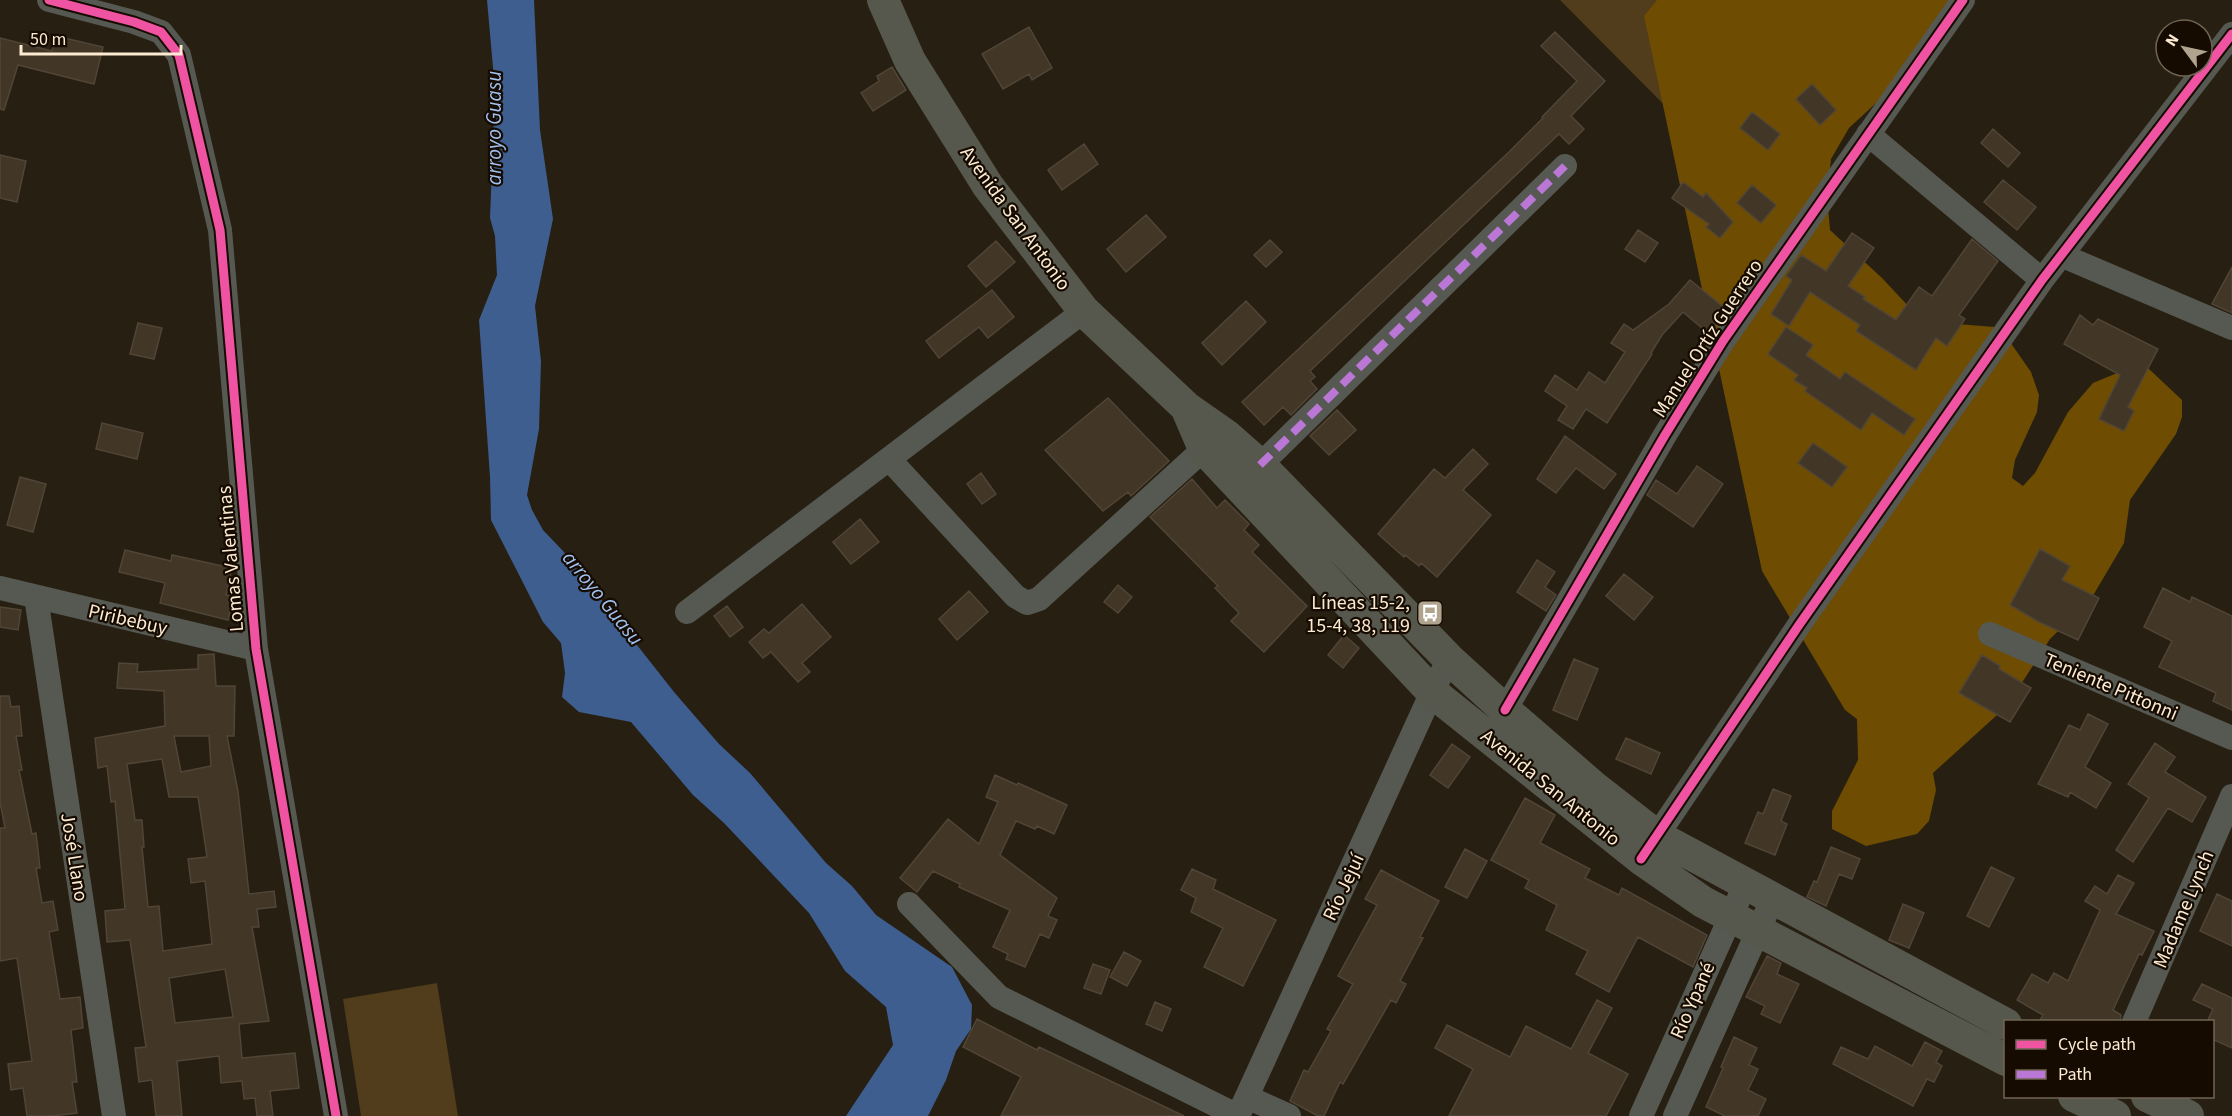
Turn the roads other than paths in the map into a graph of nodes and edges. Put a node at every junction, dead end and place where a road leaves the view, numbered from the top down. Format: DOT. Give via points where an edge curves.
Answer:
graph roads {
  1 [pos="49,0"];
  2 [pos="883,0"];
  3 [pos="1963,0"];
  4 [pos="2232,34"];
  5 [pos="1868,134"];
  6 [pos="1565,166"];
  7 [pos="2063,256"];
  8 [pos="2042,280"];
  9 [pos="1084,310"];
  10 [pos="2232,328"];
  11 [pos="1186,407"];
  12 [pos="1204,448"];
  13 [pos="889,459"];
  14 [pos="1260,465"];
  15 [pos="0,588"];
  16 [pos="36,597"];
  17 [pos="687,612"];
  18 [pos="1990,634"];
  19 [pos="256,649"];
  20 [pos="1449,659"];
  21 [pos="1432,692"];
  22 [pos="1504,710"];
  23 [pos="2232,738"];
  24 [pos="2232,796"];
  25 [pos="1649,848"];
  26 [pos="1745,885"];
  27 [pos="1772,900"];
  28 [pos="909,904"];
  29 [pos="1744,923"];
  30 [pos="2135,1020"];
  31 [pos="2004,1023"];
  32 [pos="2004,1059"];
  33 [pos="2151,1098"];
  34 [pos="1241,1109"];
  35 [pos="114,1116"];
  36 [pos="336,1116"];
  37 [pos="1289,1116"];
  38 [pos="1641,1116"];
  39 [pos="1675,1116"];
  40 [pos="2188,1116"];
  1 -- 19 [label="street, Lomas Valentinas" via="135,21 161,32 179,55 220,230"];
  2 -- 9 [label="main road, Avenida San Antonio" via="910,61 988,186"];
  3 -- 5 [label="street, Manuel Ortíz Guerrero"];
  4 -- 7 [label="street"];
  5 -- 8 [label="street"];
  5 -- 22 [label="street, Manuel Ortíz Guerrero" via="1723,341"];
  6 -- 14 [label="street"];
  7 -- 8 [label="street"];
  7 -- 10 [label="street"];
  8 -- 25 [label="street" via="1799,625"];
  9 -- 11 [label="main road, Avenida San Antonio"];
  9 -- 13 [label="street"];
  11 -- 12 [label="main road, Avenida San Antonio"];
  11 -- 14 [label="main road, Avenida San Antonio"];
  12 -- 13 [label="street" via="1039,599 1027,603 1015,596"];
  12 -- 21 [label="main road, Avenida San Antonio"];
  13 -- 17 [label="street"];
  14 -- 20 [label="main road, Avenida San Antonio"];
  15 -- 16 [label="street, Piribebuy"];
  16 -- 19 [label="street, Piribebuy"];
  16 -- 35 [label="street, José Llano"];
  18 -- 23 [label="street, Teniente Pittonni"];
  19 -- 36 [label="street, Lomas Valentinas"];
  20 -- 21 [label="street, Río Jejuí"];
  20 -- 22 [label="main road, Avenida San Antonio"];
  21 -- 25 [label="main road, Avenida San Antonio"];
  21 -- 34 [label="street, Río Jejuí"];
  22 -- 25 [label="main road, Avenida San Antonio" via="1593,786"];
  24 -- 30 [label="street, Madame Lynch"];
  25 -- 26 [label="main road, Avenida San Antonio"];
  25 -- 29 [label="main road, Avenida San Antonio" via="1703,902"];
  26 -- 27 [label="main road, Avenida San Antonio"];
  26 -- 29 [label="street, Río Ypané"];
  27 -- 29 [label="street, Río Ypané"];
  27 -- 31 [label="main road, Avenida San Antonio"];
  28 -- 34 [label="street" via="999,997"];
  29 -- 32 [label="main road, Avenida San Antonio"];
  29 -- 38 [label="street, Río Ypané"];
  29 -- 39 [label="street, Río Ypané"];
  33 -- 40 [label="main road"];
  34 -- 37 [label="street"];
}
